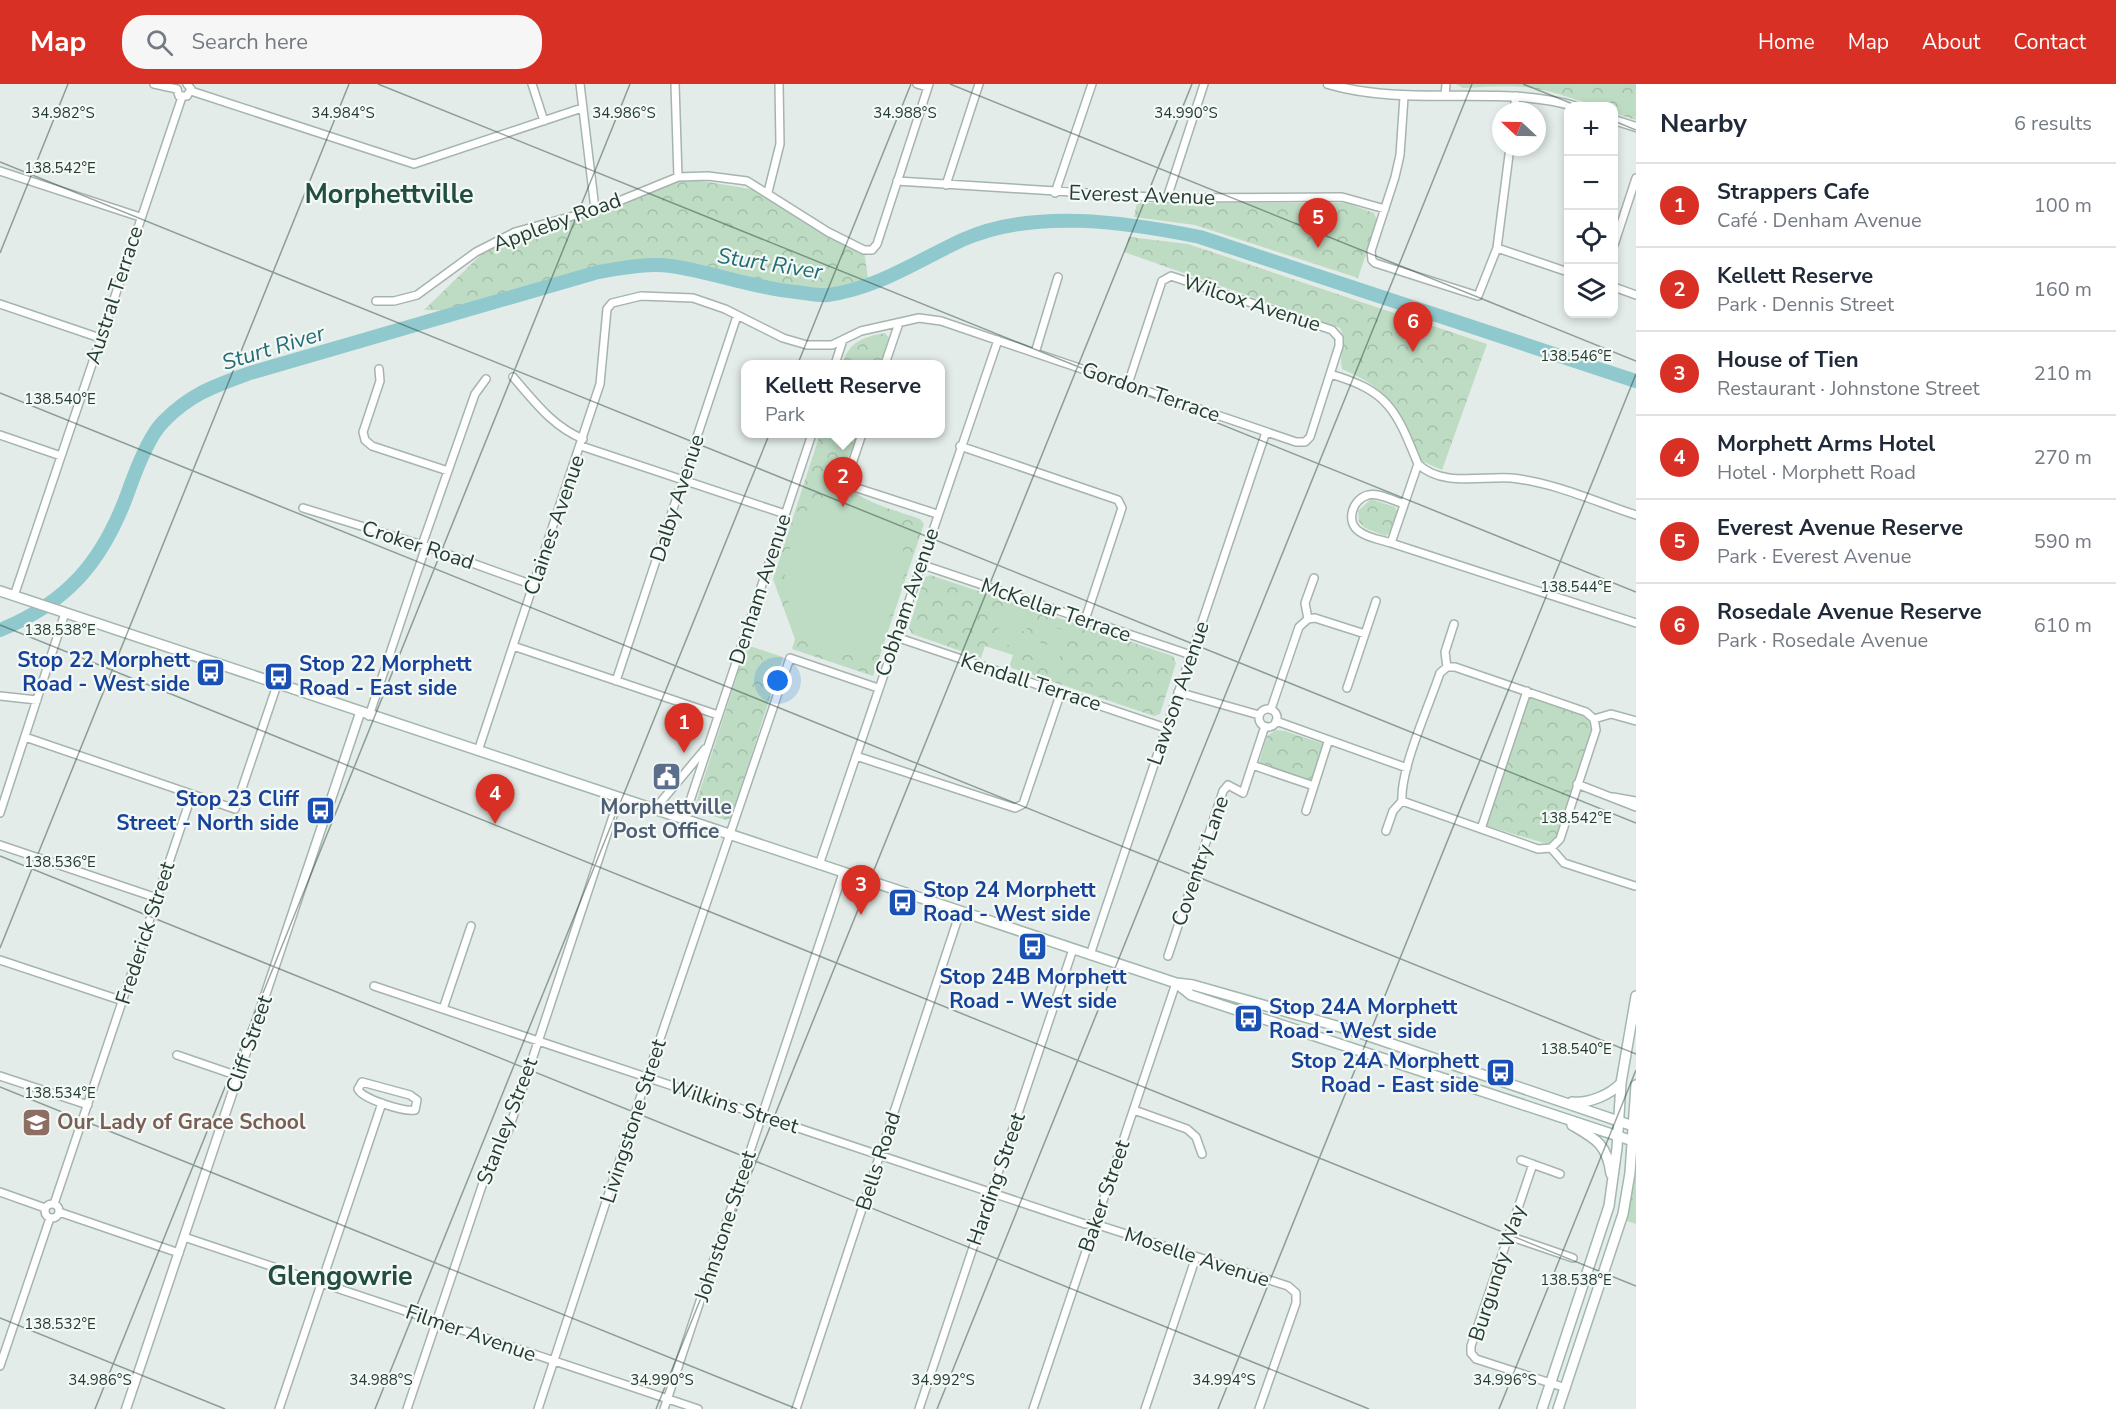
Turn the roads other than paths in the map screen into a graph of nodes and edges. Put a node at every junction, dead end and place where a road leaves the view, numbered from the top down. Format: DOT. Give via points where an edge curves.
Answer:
graph roads {
  1 [pos="154,84"];
  2 [pos="532,84"];
  3 [pos="580,84"];
  4 [pos="675,84"];
  5 [pos="779,84"];
  6 [pos="917,84"];
  7 [pos="979,84"];
  8 [pos="1092,84"];
  9 [pos="1204,84"];
  10 [pos="1328,84"];
  11 [pos="1446,84"];
  12 [pos="928,86"];
  13 [pos="179,87"];
  14 [pos="189,88"];
  15 [pos="1445,96"];
  16 [pos="1516,96"];
  17 [pos="182,97"];
  18 [pos="1404,97"];
  19 [pos="1515,102"];
  20 [pos="1564,104"];
  21 [pos="582,108"];
  22 [pos="544,121"];
  23 [pos="1618,121"];
  24 [pos="1636,127"];
  25 [pos="1509,156"];
  26 [pos="0,171"];
  27 [pos="678,177"];
  28 [pos="1636,178"];
  29 [pos="897,181"];
  30 [pos="946,185"];
  31 [pos="768,192"];
  32 [pos="1055,192"];
  33 [pos="1167,198"];
  34 [pos="595,209"];
  35 [pos="1385,209"];
  36 [pos="140,217"];
  37 [pos="1618,233"];
  38 [pos="1497,248"];
  39 [pos="1564,270"];
  40 [pos="1058,277"];
  41 [pos="1618,288"];
  42 [pos="1636,295"];
  43 [pos="376,301"];
  44 [pos="619,301"];
  45 [pos="0,304"];
  46 [pos="737,316"];
  47 [pos="899,323"];
  48 [pos="100,338"];
  49 [pos="843,340"];
  50 [pos="998,340"];
  51 [pos="1035,353"];
  52 [pos="836,360"];
  53 [pos="886,360"];
  54 [pos="379,369"];
  55 [pos="1330,374"];
  56 [pos="513,377"];
  57 [pos="486,379"];
  58 [pos="1128,384"];
  59 [pos="1266,432"];
  60 [pos="0,435"];
  61 [pos="811,438"];
  62 [pos="861,438"];
  63 [pos="582,443"];
  64 [pos="960,446"];
  65 [pos="61,456"];
  66 [pos="1418,464"];
  67 [pos="448,471"];
  68 [pos="683,480"];
  69 [pos="1404,504"];
  70 [pos="303,508"];
  71 [pos="785,514"];
  72 [pos="937,514"];
  73 [pos="1636,515"];
  74 [pos="1391,543"];
  75 [pos="424,546"];
  76 [pos="920,564"];
  77 [pos="1314,578"];
  78 [pos="533,585"];
  79 [pos="0,591"];
  80 [pos="14,596"];
  81 [pos="1376,601"];
  82 [pos="62,612"];
  83 [pos="1308,619"];
  84 [pos="1085,620"];
  85 [pos="1636,623"];
  86 [pos="1454,624"];
  87 [pos="1365,634"];
  88 [pos="896,637"];
  89 [pos="513,646"];
  90 [pos="1191,655"];
  91 [pos="1447,668"];
  92 [pos="616,681"];
  93 [pos="276,685"];
  94 [pos="878,688"];
  95 [pos="1347,688"];
  96 [pos="1527,691"];
  97 [pos="1061,692"];
  98 [pos="1178,692"];
  99 [pos="0,696"];
  100 [pos="37,700"];
  101 [pos="1271,710"];
  102 [pos="364,714"];
  103 [pos="718,715"];
  104 [pos="1259,715"];
  105 [pos="1594,719"];
  106 [pos="1276,721"];
  107 [pos="1636,721"];
  108 [pos="1265,726"];
  109 [pos="1166,728"];
  110 [pos="25,737"];
  111 [pos="1328,742"];
  112 [pos="709,745"];
  113 [pos="478,751"];
  114 [pos="856,756"];
  115 [pos="1252,765"];
  116 [pos="1407,768"];
  117 [pos="1577,784"];
  118 [pos="1314,786"];
  119 [pos="192,794"];
  120 [pos="1613,797"];
  121 [pos="619,798"];
  122 [pos="1402,801"];
  123 [pos="1636,801"];
  124 [pos="1636,807"];
  125 [pos="654,810"];
  126 [pos="1306,811"];
  127 [pos="0,813"];
  128 [pos="684,819"];
  129 [pos="1481,829"];
  130 [pos="1386,831"];
  131 [pos="731,835"];
  132 [pos="0,845"];
  133 [pos="1551,848"];
  134 [pos="819,865"];
  135 [pos="843,873"];
  136 [pos="1635,886"];
  137 [pos="157,898"];
  138 [pos="960,912"];
  139 [pos="471,926"];
  140 [pos="1073,949"];
  141 [pos="1090,955"];
  142 [pos="1168,956"];
  143 [pos="0,960"];
  144 [pos="1176,983"];
  145 [pos="374,986"];
  146 [pos="1636,996"];
  147 [pos="123,1001"];
  148 [pos="443,1009"];
  149 [pos="538,1041"];
  150 [pos="177,1055"];
  151 [pos="0,1076"];
  152 [pos="238,1076"];
  153 [pos="646,1077"];
  154 [pos="1621,1083"];
  155 [pos="1636,1085"];
  156 [pos="1551,1099"];
  157 [pos="382,1103"];
  158 [pos="88,1105"];
  159 [pos="1134,1110"];
  160 [pos="1554,1114"];
  161 [pos="762,1115"];
  162 [pos="1618,1120"];
  163 [pos="1635,1126"];
  164 [pos="1617,1136"];
  165 [pos="1634,1141"];
  166 [pos="1202,1154"];
  167 [pos="880,1155"];
  168 [pos="1521,1160"];
  169 [pos="1636,1162"];
  170 [pos="1533,1164"];
  171 [pos="1630,1173"];
  172 [pos="1560,1174"];
  173 [pos="1612,1188"];
  174 [pos="0,1192"];
  175 [pos="992,1192"];
  176 [pos="54,1204"];
  177 [pos="45,1208"];
  178 [pos="59,1212"];
  179 [pos="50,1218"];
  180 [pos="1095,1224"];
  181 [pos="1509,1236"];
  182 [pos="184,1237"];
  183 [pos="179,1253"];
  184 [pos="1196,1257"];
  185 [pos="1573,1258"];
  186 [pos="1588,1271"];
  187 [pos="1603,1278"];
  188 [pos="321,1281"];
  189 [pos="1583,1287"];
  190 [pos="1598,1293"];
  191 [pos="436,1322"];
  192 [pos="554,1362"];
  193 [pos="0,1366"];
  194 [pos="1550,1383"];
  195 [pos="1566,1388"];
  196 [pos="668,1399"];
  197 [pos="126,1409"];
  198 [pos="279,1409"];
  199 [pos="407,1409"];
  200 [pos="538,1409"];
  201 [pos="664,1409"];
  202 [pos="698,1409"];
  203 [pos="796,1409"];
  204 [pos="919,1409"];
  205 [pos="1033,1409"];
  206 [pos="1145,1409"];
  207 [pos="1259,1409"];
  208 [pos="1542,1409"];
  209 [pos="1558,1409"];
  1 -- 13 [label="street"];
  2 -- 22 [label="street"];
  3 -- 21 [label="street"];
  4 -- 27 [label="street"];
  5 -- 31 [label="street" via="780,144"];
  6 -- 12 [label="street"];
  7 -- 30 [label="street"];
  8 -- 32 [label="street"];
  9 -- 33 [label="street"];
  10 -- 18 [label="street"];
  11 -- 15 [label="street"];
  12 -- 29 [label="street"];
  13 -- 17 [label="street"];
  14 -- 17 [label="street" via="188,96"];
  14 -- 22 [label="street" via="414,164"];
  15 -- 16 [label="street"];
  15 -- 18 [label="street"];
  16 -- 19 [label="street"];
  16 -- 20 [label="street"];
  17 -- 36 [label="street, Austral Terrace"];
  18 -- 35 [label="street" via="1400,155"];
  21 -- 22 [label="street"];
  21 -- 34 [label="street"];
  23 -- 24 [label="street"];
  25 -- 38 [label="street"];
  26 -- 36 [label="street"];
  27 -- 31 [label="street, Appleby Road" via="747,181"];
  27 -- 34 [label="street, Appleby Road"];
  28 -- 37 [label="street"];
  29 -- 30 [label="street, Everest Avenue"];
  29 -- 31 [label="street, Appleby Road" via="872,250 864,250 828,232"];
  30 -- 32 [label="street, Everest Avenue"];
  32 -- 33 [label="street, Everest Avenue"];
  33 -- 35 [label="street, Everest Avenue" via="1342,197"];
  34 -- 43 [label="street, Appleby Road" via="515,232 476,252 417,295"];
  35 -- 38 [label="street" via="1371,251 1372,260 1380,265 1478,296"];
  36 -- 48 [label="street, Austral Terrace"];
  38 -- 39 [label="street"];
  40 -- 51 [label="street"];
  41 -- 42 [label="street"];
  44 -- 46 [label="street, Gordon Terrace" via="663,295 693,298"];
  44 -- 63 [label="street, Claines Avenue" via="607,309 600,384"];
  45 -- 48 [label="street"];
  46 -- 49 [label="street, Gordon Terrace" via="783,339 807,345 832,345"];
  46 -- 68 [label="street, Dalby Avenue"];
  47 -- 49 [label="street, Gordon Terrace" via="861,331"];
  47 -- 50 [label="street, Gordon Terrace" via="919,318 941,321"];
  47 -- 53 [label="street"];
  48 -- 65 [label="street, Austral Terrace"];
  49 -- 52 [label="street"];
  50 -- 51 [label="street, Gordon Terrace"];
  50 -- 64 [label="street, Cobham Avenue"];
  51 -- 58 [label="street, Gordon Terrace"];
  54 -- 67 [label="street" via="380,381 363,432 365,440 372,446"];
  55 -- 58 [label="street, Wilcox Avenue" via="1339,346 1332,330 1171,276 1162,281"];
  55 -- 59 [label="street, Gordon Terrace" via="1305,442"];
  55 -- 66 [label="street" via="1359,382 1380,395 1389,405"];
  56 -- 63 [label="street" via="551,421"];
  57 -- 67 [label="street" via="475,394"];
  58 -- 59 [label="street, Gordon Terrace"];
  59 -- 90 [label="street, Lawson Avenue"];
  60 -- 65 [label="street"];
  61 -- 71 [label="street, Denham Avenue"];
  62 -- 72 [label="street" via="849,473 857,488"];
  63 -- 68 [label="street"];
  63 -- 78 [label="street, Claines Avenue"];
  64 -- 72 [label="street, Cobham Avenue"];
  64 -- 84 [label="street" via="1118,500 1122,508"];
  65 -- 80 [label="street, Austral Terrace"];
  66 -- 69 [label="street"];
  66 -- 73 [label="street" via="1425,471 1450,478 1531,480"];
  67 -- 75 [label="street"];
  68 -- 71 [label="street"];
  68 -- 92 [label="street, Dalby Avenue"];
  69 -- 74 [label="street"];
  69 -- 74 [label="street" via="1374,494 1359,499 1353,508 1353,525 1359,532"];
  70 -- 75 [label="street, Croker Road"];
  71 -- 103 [label="street, Denham Avenue"];
  72 -- 76 [label="street, Cobham Avenue"];
  74 -- 85 [label="street"];
  75 -- 78 [label="street, Croker Road"];
  75 -- 102 [label="street"];
  76 -- 84 [label="street, McKellar Terrace"];
  76 -- 88 [label="street, Cobham Avenue"];
  77 -- 83 [label="street" via="1305,603"];
  78 -- 89 [label="street, Claines Avenue"];
  79 -- 80 [label="main road"];
  80 -- 82 [label="main road"];
  81 -- 87 [label="street"];
  82 -- 93 [label="main road"];
  82 -- 100 [label="street"];
  83 -- 87 [label="street"];
  83 -- 101 [label="street" via="1299,627"];
  84 -- 90 [label="street, McKellar Terrace"];
  86 -- 91 [label="street" via="1445,652"];
  87 -- 95 [label="street"];
  88 -- 94 [label="street, Cobham Avenue"];
  88 -- 97 [label="street, Kendall Terrace"];
  89 -- 92 [label="street"];
  89 -- 113 [label="street, Claines Avenue"];
  90 -- 98 [label="street, Lawson Avenue"];
  91 -- 96 [label="street" via="1455,666"];
  91 -- 116 [label="street" via="1440,673"];
  92 -- 103 [label="street"];
  93 -- 102 [label="main road"];
  93 -- 119 [label="street" via="236,809"];
  94 -- 114 [label="street, Cobham Avenue"];
  94 -- 131 [label="street, Livingstone Street" via="790,658"];
  96 -- 105 [label="street" via="1586,712"];
  96 -- 129 [label="street"];
  97 -- 109 [label="street, Kendall Terrace"];
  97 -- 114 [label="street" via="1023,804 1015,808"];
  98 -- 104 [label="street"];
  98 -- 109 [label="street, Lawson Avenue"];
  99 -- 100 [label="street"];
  100 -- 110 [label="street"];
  101 -- 104 [label="street" via="1265,709"];
  101 -- 106 [label="street"];
  102 -- 113 [label="main road"];
  102 -- 152 [label="street, Cliff Street"];
  103 -- 112 [label="street, Denham Avenue"];
  104 -- 108 [label="street"];
  105 -- 107 [label="street" via="1611,714"];
  105 -- 117 [label="street" via="1596,730"];
  106 -- 108 [label="street"];
  106 -- 111 [label="street"];
  108 -- 115 [label="street"];
  109 -- 141 [label="street, Lawson Avenue"];
  110 -- 119 [label="street"];
  110 -- 127 [label="street"];
  111 -- 116 [label="street"];
  111 -- 118 [label="street"];
  112 -- 125 [label="street, Denham Avenue"];
  112 -- 128 [label="street, Denham Avenue"];
  113 -- 121 [label="main road"];
  114 -- 134 [label="street, Cobham Avenue"];
  115 -- 118 [label="street"];
  115 -- 142 [label="street, Coventry Lane" via="1243,793 1228,785 1223,791"];
  116 -- 122 [label="street"];
  117 -- 120 [label="street"];
  117 -- 133 [label="street" via="1560,839"];
  118 -- 126 [label="street"];
  119 -- 137 [label="street, Frederick Street"];
  120 -- 123 [label="street"];
  120 -- 124 [label="street"];
  121 -- 125 [label="main road"];
  121 -- 149 [label="street, Stanley Street"];
  122 -- 129 [label="street"];
  122 -- 130 [label="street" via="1393,811"];
  125 -- 128 [label="main road"];
  128 -- 131 [label="main road"];
  129 -- 133 [label="street" via="1538,849"];
  131 -- 134 [label="main road"];
  131 -- 153 [label="street, Livingstone Street"];
  132 -- 137 [label="street"];
  133 -- 136 [label="street" via="1564,862"];
  134 -- 135 [label="main road"];
  135 -- 138 [label="main road"];
  135 -- 161 [label="street, Johnstone Street"];
  137 -- 147 [label="street, Frederick Street"];
  138 -- 140 [label="main road"];
  138 -- 167 [label="street, Bells Road"];
  139 -- 148 [label="street"];
  140 -- 141 [label="main road"];
  140 -- 175 [label="street, Harding Street"];
  141 -- 144 [label="main road"];
  143 -- 147 [label="street"];
  144 -- 156 [label="main road" via="1302,1015"];
  144 -- 159 [label="street, Baker Street"];
  144 -- 160 [label="main road" via="1191,994"];
  145 -- 148 [label="street, Wilkins Street"];
  146 -- 154 [label="main road"];
  147 -- 158 [label="street, Frederick Street"];
  148 -- 149 [label="street, Wilkins Street"];
  149 -- 153 [label="street, Wilkins Street"];
  149 -- 191 [label="street, Stanley Street" via="508,1132 487,1171"];
  150 -- 152 [label="street"];
  151 -- 158 [label="street"];
  152 -- 182 [label="street, Cliff Street"];
  153 -- 161 [label="street, Wilkins Street"];
  153 -- 192 [label="street, Livingstone Street"];
  154 -- 156 [label="main road" via="1614,1090 1580,1103"];
  154 -- 162 [label="main road"];
  155 -- 163 [label="main road"];
  156 -- 162 [label="main road"];
  157 -- 157 [label="street" via="360,1094 359,1084 368,1082 410,1095 417,1104 411,1111"];
  157 -- 188 [label="street"];
  158 -- 176 [label="street, Frederick Street"];
  159 -- 166 [label="street" via="1187,1129 1197,1137"];
  159 -- 180 [label="street, Baker Street"];
  160 -- 164 [label="main road"];
  160 -- 173 [label="main road" via="1596,1138 1604,1148"];
  161 -- 167 [label="street, Wilkins Street"];
  161 -- 196 [label="street, Johnstone Street"];
  162 -- 163 [label="main road"];
  162 -- 164 [label="main road"];
  163 -- 165 [label="main road"];
  164 -- 165 [label="main road"];
  164 -- 173 [label="main road"];
  165 -- 171 [label="main road"];
  167 -- 175 [label="street, Wilkins Street"];
  167 -- 203 [label="street, Bells Road"];
  168 -- 170 [label="street"];
  169 -- 171 [label="main road"];
  170 -- 172 [label="street"];
  170 -- 181 [label="street, Burgundy Way"];
  171 -- 187 [label="main road" via="1623,1214"];
  173 -- 186 [label="main road"];
  174 -- 177 [label="street"];
  175 -- 180 [label="street, Wilkins Street"];
  175 -- 204 [label="street, Harding Street"];
  176 -- 177 [label="street"];
  176 -- 178 [label="street"];
  177 -- 179 [label="street" via="45,1215"];
  178 -- 179 [label="street" via="57,1217"];
  178 -- 183 [label="street"];
  179 -- 193 [label="street"];
  180 -- 184 [label="street, Moselle Avenue"];
  180 -- 205 [label="street, Baker Street"];
  181 -- 185 [label="street"];
  181 -- 194 [label="street, Burgundy Way" via="1471,1353 1476,1359"];
  182 -- 183 [label="street, Cliff Street"];
  182 -- 188 [label="street, Filmer Avenue"];
  183 -- 197 [label="street, Cliff Street"];
  184 -- 206 [label="street"];
  184 -- 207 [label="street, Moselle Avenue" via="1296,1293 1296,1303"];
  186 -- 187 [label="main road" via="1592,1277"];
  186 -- 189 [label="main road"];
  187 -- 190 [label="main road"];
  188 -- 191 [label="street, Filmer Avenue"];
  188 -- 198 [label="street"];
  189 -- 190 [label="main road" via="1591,1285"];
  189 -- 194 [label="main road"];
  190 -- 195 [label="main road"];
  191 -- 192 [label="street, Filmer Avenue"];
  191 -- 199 [label="street, Stanley Street"];
  192 -- 196 [label="street, Filmer Avenue"];
  192 -- 200 [label="street, Livingstone Street"];
  194 -- 195 [label="street, Burgundy Way"];
  194 -- 208 [label="main road"];
  195 -- 209 [label="main road"];
  196 -- 201 [label="street, Johnstone Street"];
  196 -- 202 [label="street, Filmer Avenue"];
}
